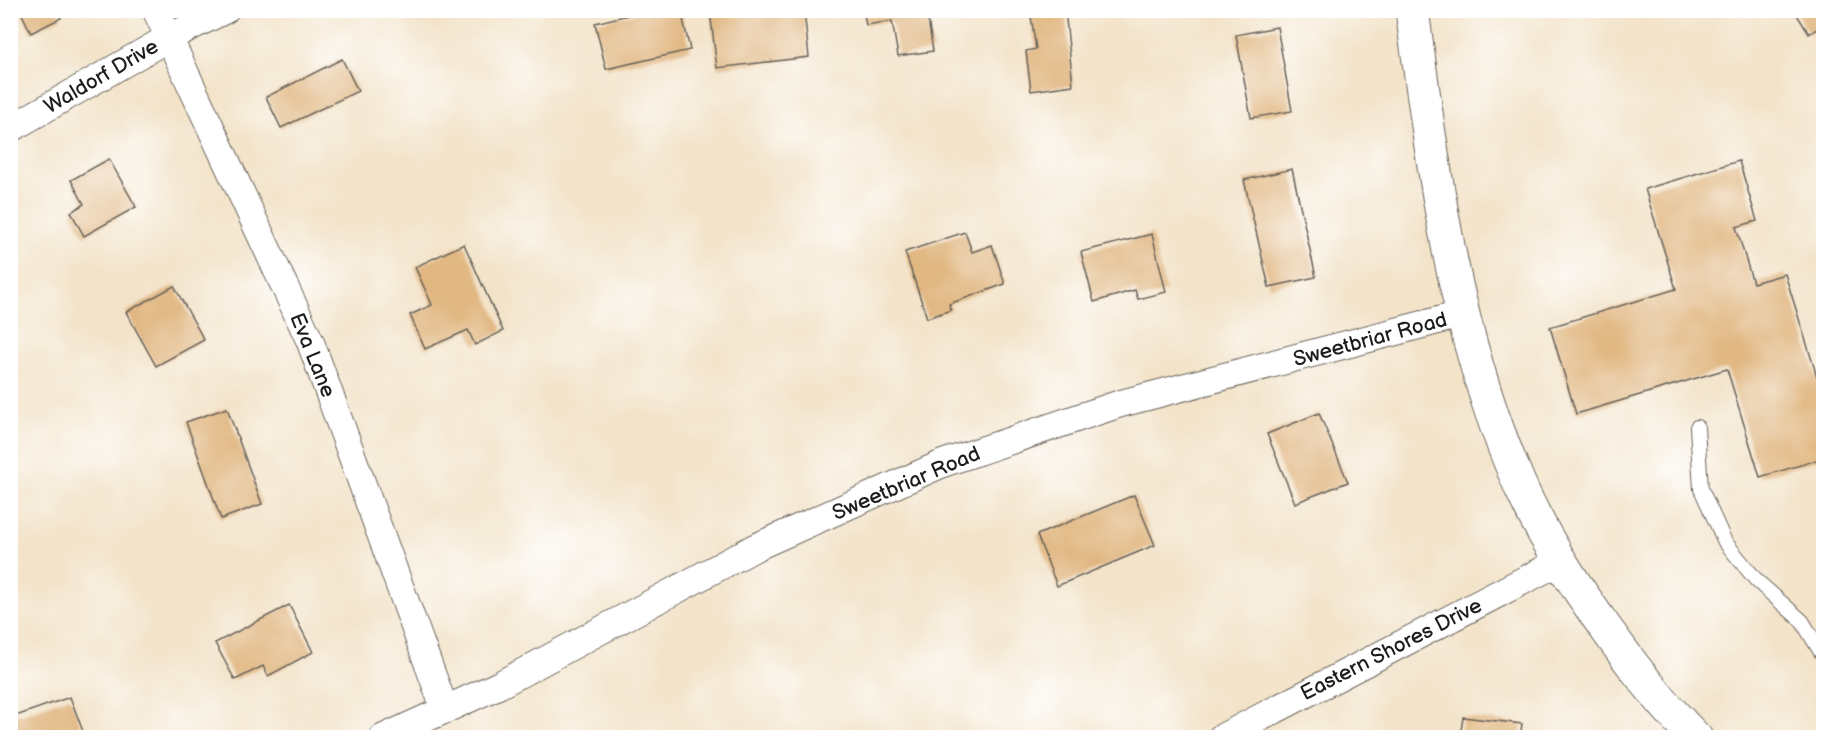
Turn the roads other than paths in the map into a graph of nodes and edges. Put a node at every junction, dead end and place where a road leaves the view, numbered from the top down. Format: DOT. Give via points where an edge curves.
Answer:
graph roads {
  1 [pos="156,10"];
  2 [pos="225,10"];
  3 [pos="1412,10"];
  4 [pos="168,38"];
  5 [pos="10,129"];
  6 [pos="1463,314"];
  7 [pos="1697,427"];
  8 [pos="1561,561"];
  9 [pos="1824,657"];
  10 [pos="445,710"];
  11 [pos="383,738"];
  12 [pos="1221,738"];
  13 [pos="1696,738"];
  1 -- 4 [label="street, Eva Lane"];
  2 -- 4 [label="street, Waldorf Drive"];
  3 -- 6 [label="street" via="1444,232"];
  4 -- 5 [label="street, Waldorf Drive"];
  4 -- 10 [label="street, Eva Lane" via="310,341"];
  6 -- 8 [label="street" via="1513,470"];
  6 -- 10 [label="street, Sweetbriar Road" via="1119,404 944,463 756,548"];
  7 -- 9 [label="lane" via="1701,489 1725,542 1757,580 1802,621"];
  8 -- 12 [label="street, Eastern Shores Drive"];
  8 -- 13 [label="street" via="1637,671"];
  10 -- 11 [label="street, Sweetbriar Road"];
}
